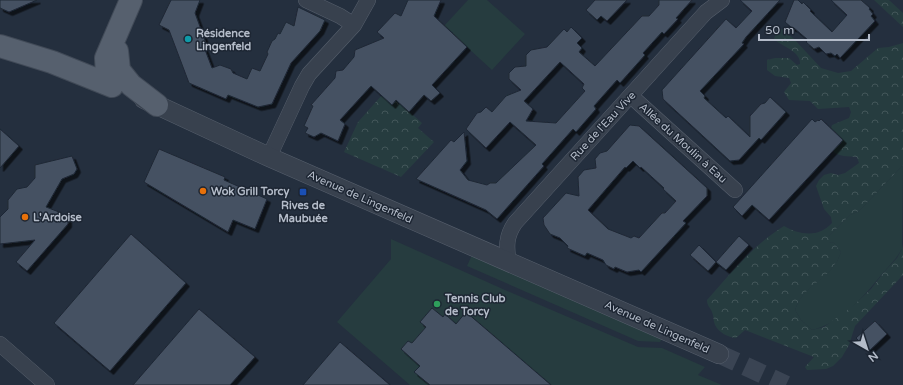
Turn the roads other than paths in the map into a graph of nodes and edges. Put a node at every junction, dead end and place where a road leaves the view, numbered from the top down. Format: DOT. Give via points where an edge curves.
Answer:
graph roads {
  1 [pos="131,0"];
  2 [pos="306,0"];
  3 [pos="368,0"];
  4 [pos="714,2"];
  5 [pos="354,25"];
  6 [pos="116,34"];
  7 [pos="0,46"];
  8 [pos="106,58"];
  9 [pos="78,72"];
  10 [pos="112,86"];
  11 [pos="631,96"];
  12 [pos="157,105"];
  13 [pos="269,158"];
  14 [pos="735,190"];
  15 [pos="509,263"];
  16 [pos="0,344"];
  17 [pos="719,354"];
  18 [pos="47,385"];
  1 -- 6 [label="main road"];
  2 -- 5 [label="street"];
  3 -- 5 [label="street"];
  4 -- 11 [label="street, Rue de l'Eau Vive"];
  5 -- 13 [label="street" via="309,74"];
  6 -- 8 [label="main road"];
  6 -- 9 [label="main road"];
  6 -- 12 [label="main road" via="119,70 131,85"];
  7 -- 9 [label="main road, Avenue de Lingenfeld"];
  8 -- 9 [label="main road" via="97,68"];
  8 -- 10 [label="main road" via="107,74"];
  9 -- 10 [label="main road, Avenue de Lingenfeld"];
  10 -- 12 [label="street, Avenue de Lingenfeld"];
  11 -- 14 [label="street, Allée du Moulin à Eau"];
  11 -- 15 [label="street, Rue de l'Eau Vive" via="514,223 507,237"];
  12 -- 13 [label="street, Avenue de Lingenfeld"];
  13 -- 15 [label="street, Avenue de Lingenfeld"];
  15 -- 17 [label="street, Avenue de Lingenfeld"];
  16 -- 18 [label="street"];
}
